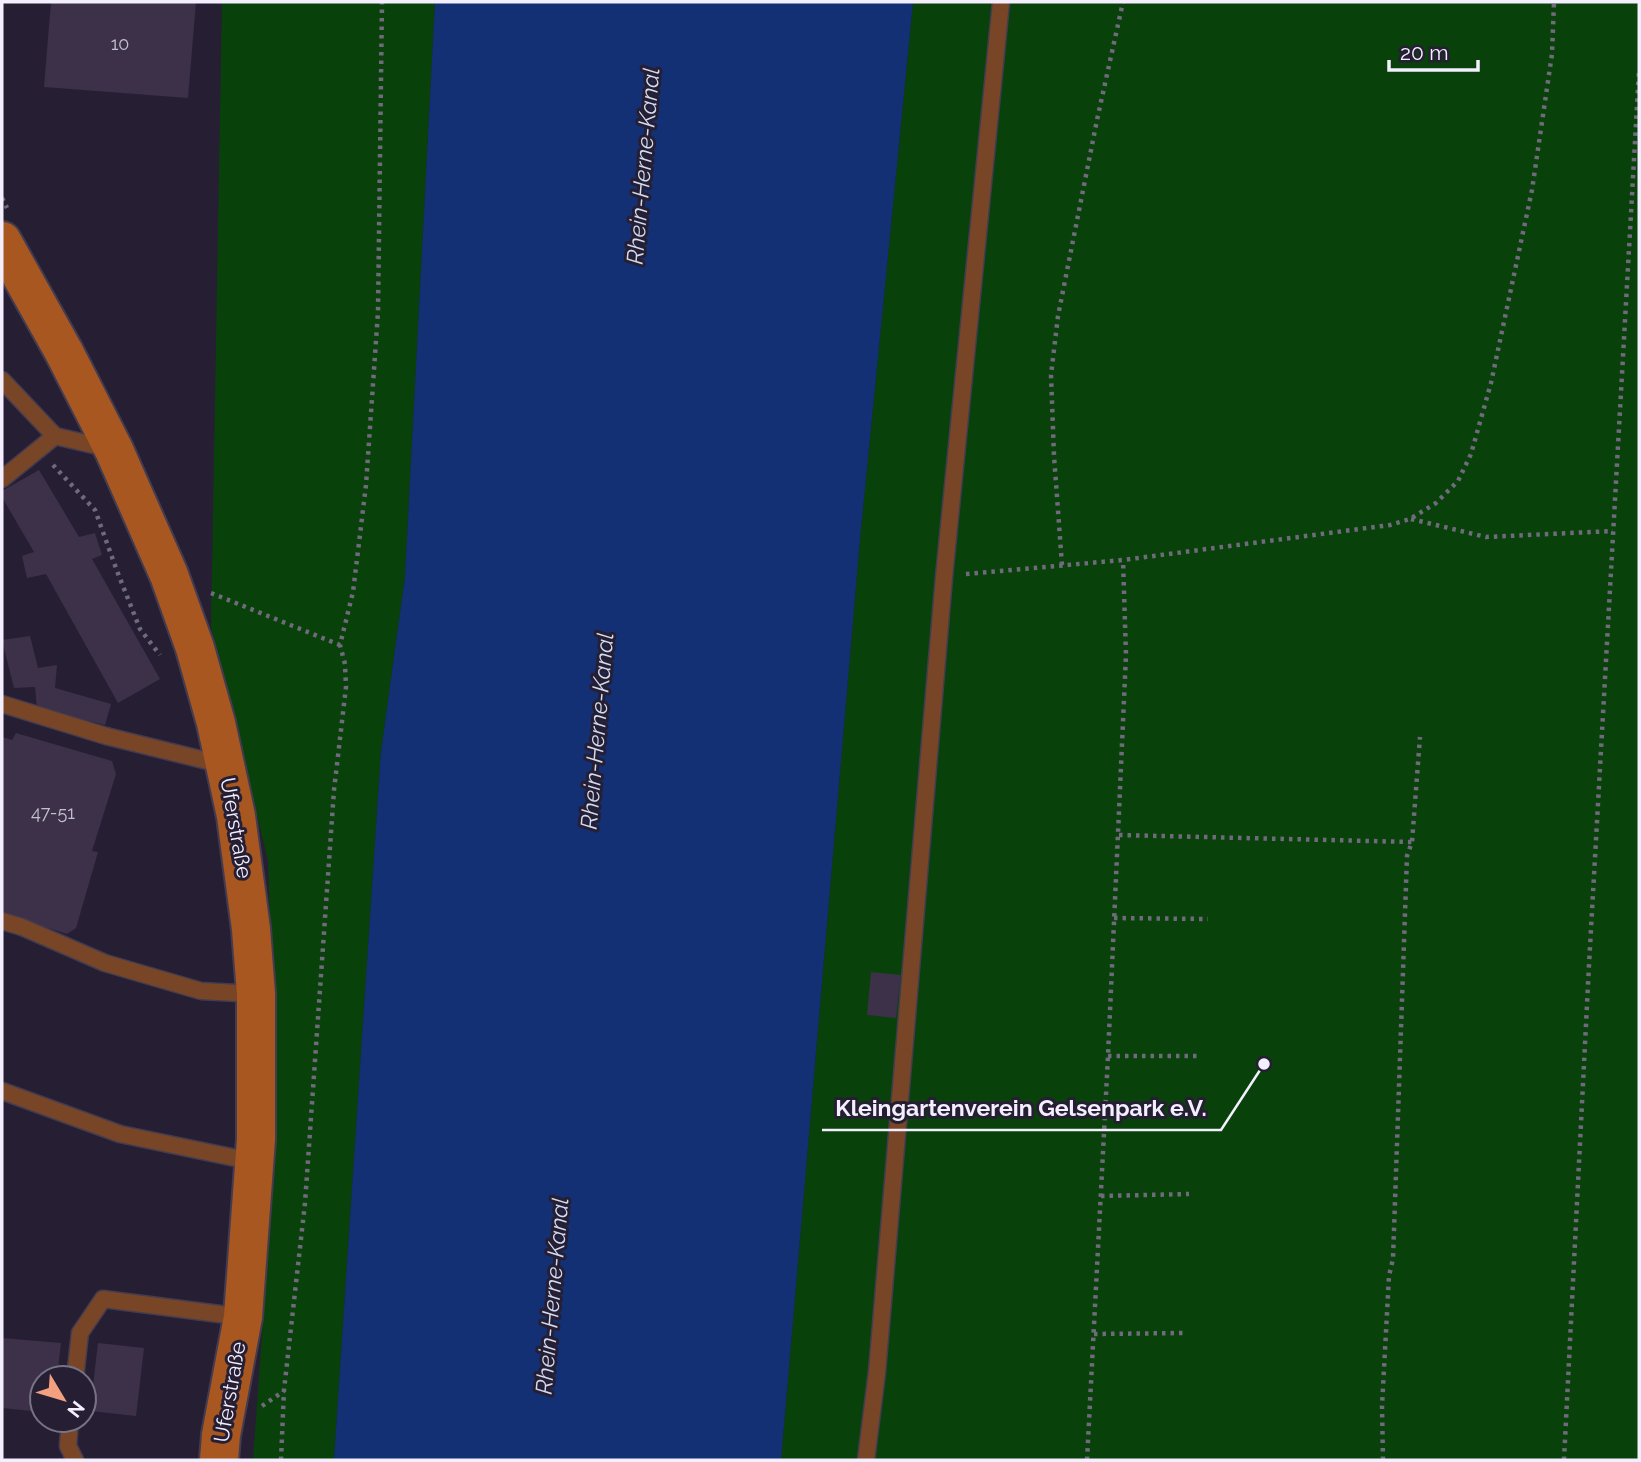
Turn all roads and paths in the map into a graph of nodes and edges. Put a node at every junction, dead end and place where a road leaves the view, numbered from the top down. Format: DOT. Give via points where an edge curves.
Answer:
graph roads {
  1 [pos="382,2"];
  2 [pos="1001,2"];
  3 [pos="1123,2"];
  4 [pos="1554,2"];
  5 [pos="1639,69"];
  6 [pos="2,241"];
  7 [pos="2,380"];
  8 [pos="55,436"];
  9 [pos="39,450"];
  10 [pos="114,450"];
  11 [pos="2,479"];
  12 [pos="1410,519"];
  13 [pos="1613,531"];
  14 [pos="1123,560"];
  15 [pos="1062,565"];
  16 [pos="169,575"];
  17 [pos="944,577"];
  18 [pos="340,645"];
  19 [pos="164,661"];
  20 [pos="2,704"];
  21 [pos="1420,737"];
  22 [pos="226,766"];
  23 [pos="1119,835"];
  24 [pos="1412,842"];
  25 [pos="1114,918"];
  26 [pos="1208,919"];
  27 [pos="2,921"];
  28 [pos="256,994"];
  29 [pos="1108,1056"];
  30 [pos="1200,1056"];
  31 [pos="2,1091"];
  32 [pos="255,1162"];
  33 [pos="1189,1194"];
  34 [pos="1101,1196"];
  35 [pos="243,1317"];
  36 [pos="1185,1333"];
  37 [pos="1094,1334"];
  38 [pos="77,1364"];
  39 [pos="69,1434"];
  40 [pos="75,1460"];
  41 [pos="219,1460"];
  42 [pos="281,1460"];
  43 [pos="866,1460"];
  44 [pos="1087,1460"];
  45 [pos="1383,1460"];
  46 [pos="1564,1460"];
  1 -- 18 [label="path" via="378,312 366,485 353,592"];
  2 -- 17 [label="lane"];
  3 -- 15 [label="path" via="1058,316 1051,375"];
  4 -- 12 [label="path" via="1552,54 1532,190 1492,383 1472,454 1458,481 1436,503"];
  5 -- 13 [label="path"];
  6 -- 10 [label="main road, Uferstraße"];
  7 -- 8 [label="lane"];
  8 -- 9 [label="lane"];
  8 -- 10 [label="lane"];
  9 -- 11 [label="lane"];
  9 -- 19 [label="path" via="95,510 141,629"];
  10 -- 16 [label="main road, Uferstraße"];
  12 -- 13 [label="path" via="1486,537"];
  12 -- 14 [label="path"];
  13 -- 46 [label="path"];
  14 -- 15 [label="path"];
  14 -- 23 [label="path" via="1126,655"];
  15 -- 17 [label="path"];
  16 -- 18 [label="path"];
  16 -- 22 [label="main road, Uferstraße" via="195,648"];
  17 -- 43 [label="lane"];
  18 -- 42 [label="path" via="346,687"];
  20 -- 22 [label="lane"];
  21 -- 24 [label="path"];
  22 -- 28 [label="main road, Uferstraße" via="244,868"];
  23 -- 24 [label="path"];
  23 -- 25 [label="path"];
  24 -- 45 [label="path" via="1407,856"];
  25 -- 26 [label="path"];
  25 -- 29 [label="path"];
  27 -- 28 [label="lane" via="105,963 201,991"];
  28 -- 32 [label="main road, Uferstraße"];
  29 -- 30 [label="path"];
  29 -- 34 [label="path"];
  31 -- 32 [label="lane" via="120,1134"];
  32 -- 35 [label="main road, Uferstraße"];
  33 -- 34 [label="path"];
  34 -- 37 [label="path"];
  35 -- 38 [label="lane" via="103,1299 80,1333"];
  35 -- 41 [label="main road, Uferstraße"];
  36 -- 37 [label="path"];
  37 -- 44 [label="path"];
  39 -- 40 [label="lane" via="68,1446"];
}
